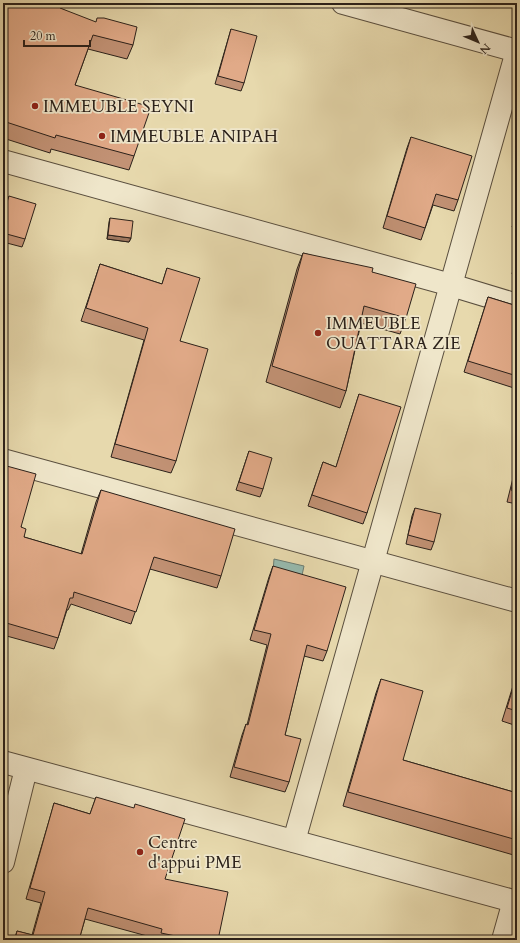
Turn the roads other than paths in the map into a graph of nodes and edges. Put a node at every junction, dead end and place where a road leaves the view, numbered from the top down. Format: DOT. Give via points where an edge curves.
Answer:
graph roads {
  1 [pos="343,3"];
  2 [pos="517,51"];
  3 [pos="3,161"];
  4 [pos="451,284"];
  5 [pos="517,305"];
  6 [pos="3,460"];
  7 [pos="373,562"];
  8 [pos="517,601"];
  9 [pos="3,762"];
  10 [pos="26,769"];
  11 [pos="294,841"];
  12 [pos="3,862"];
  13 [pos="515,902"];
  14 [pos="503,940"];
  1 -- 2 [label="street"];
  2 -- 4 [label="street"];
  3 -- 4 [label="street"];
  4 -- 5 [label="street"];
  4 -- 7 [label="street"];
  6 -- 7 [label="street"];
  7 -- 8 [label="street"];
  7 -- 11 [label="street"];
  9 -- 10 [label="street"];
  10 -- 11 [label="street"];
  10 -- 12 [label="street"];
  11 -- 13 [label="street"];
  13 -- 14 [label="street"];
}
